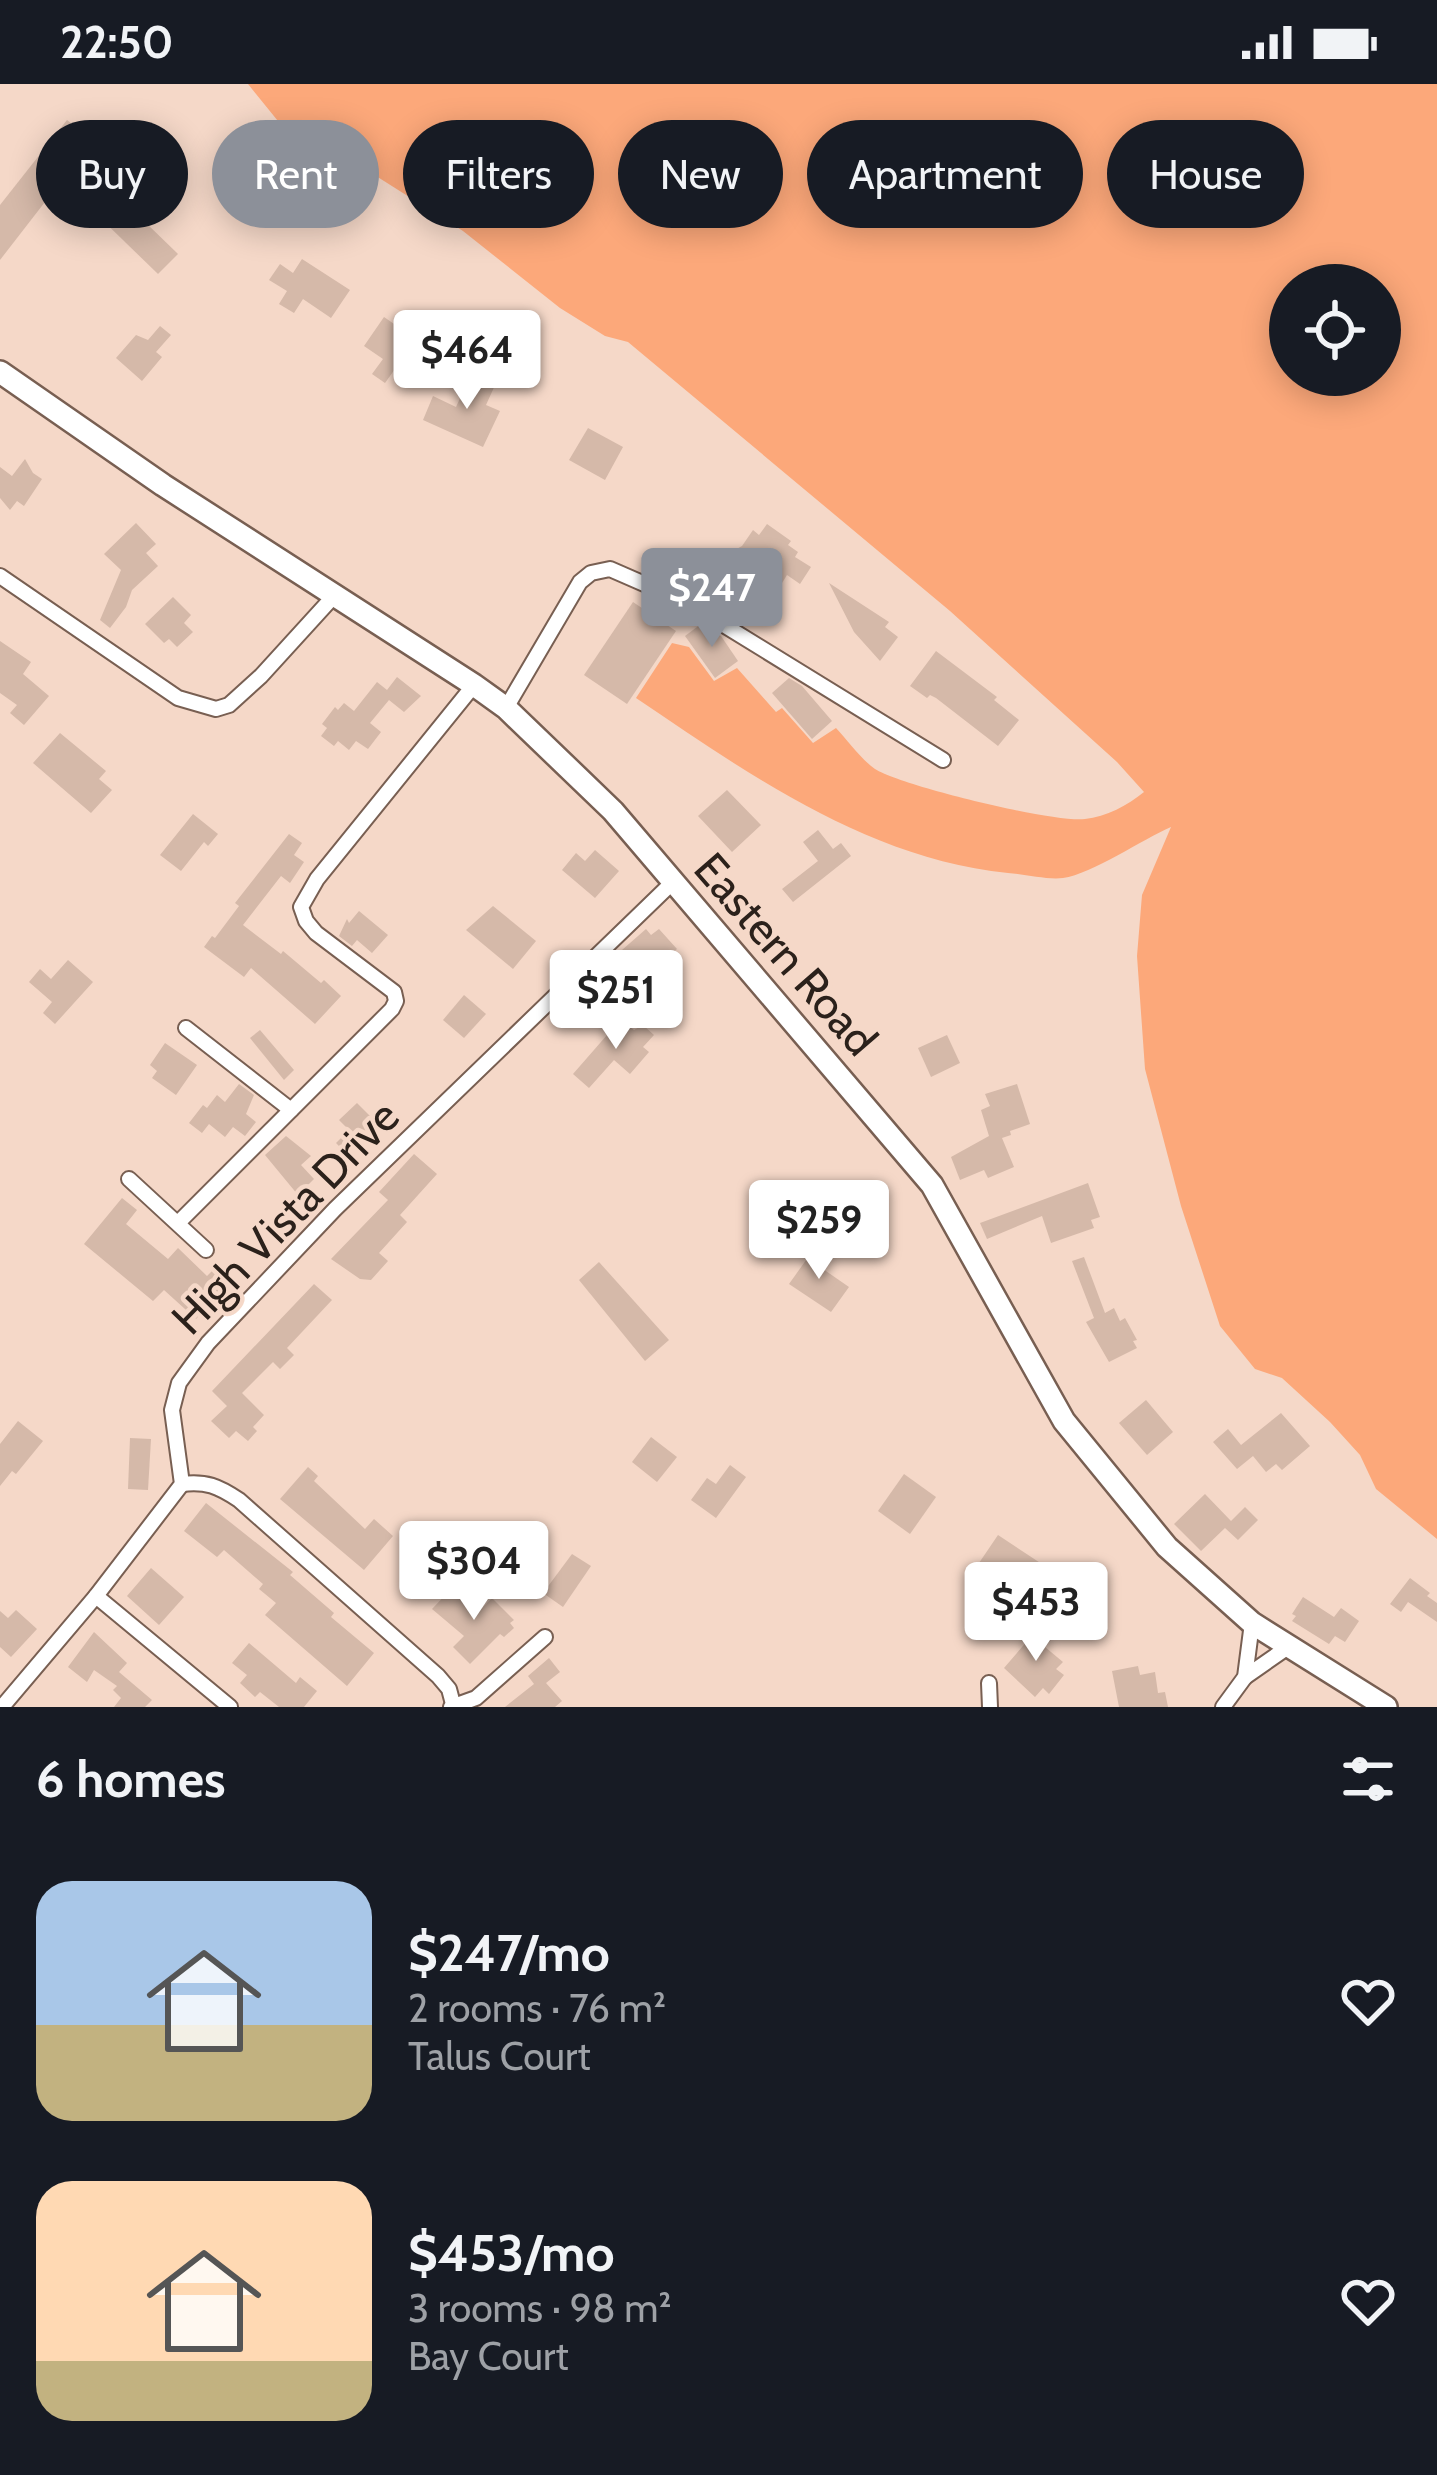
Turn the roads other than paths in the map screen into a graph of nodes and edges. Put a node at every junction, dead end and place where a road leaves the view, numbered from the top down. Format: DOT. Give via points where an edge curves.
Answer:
graph roads {
  1 [pos="0,372"];
  2 [pos="0,576"];
  3 [pos="333,597"];
  4 [pos="474,685"];
  5 [pos="506,707"];
  6 [pos="943,760"];
  7 [pos="673,882"];
  8 [pos="186,1028"];
  9 [pos="291,1110"];
  10 [pos="129,1179"];
  11 [pos="179,1222"];
  12 [pos="206,1250"];
  13 [pos="182,1484"];
  14 [pos="96,1596"];
  15 [pos="1252,1623"];
  16 [pos="545,1637"];
  17 [pos="1288,1648"];
  18 [pos="1245,1677"];
  19 [pos="989,1683"];
  20 [pos="452,1706"];
  21 [pos="2,1707"];
  22 [pos="230,1707"];
  23 [pos="990,1707"];
  24 [pos="1223,1707"];
  25 [pos="1386,1707"];
  1 -- 3 [label="highway, Eastern Road"];
  2 -- 3 [label="street" via="178,698 216,709 261,676"];
  3 -- 4 [label="highway, Eastern Road"];
  4 -- 5 [label="highway, Eastern Road"];
  4 -- 9 [label="street" via="301,907 306,921 396,1000"];
  5 -- 6 [label="street" via="580,582 610,569 729,626"];
  5 -- 7 [label="highway, Eastern Road"];
  7 -- 13 [label="street, High Vista Drive" via="208,1343 179,1383 172,1410"];
  7 -- 15 [label="highway, Eastern Road" via="932,1185 1064,1421 1116,1489"];
  8 -- 9 [label="street"];
  9 -- 11 [label="street"];
  10 -- 11 [label="street"];
  11 -- 12 [label="street"];
  13 -- 14 [label="street"];
  13 -- 20 [label="street" via="218,1485 238,1500 438,1676"];
  14 -- 21 [label="street"];
  14 -- 22 [label="street"];
  15 -- 17 [label="highway, Eastern Road"];
  15 -- 18 [label="street"];
  16 -- 20 [label="street" via="476,1698"];
  17 -- 18 [label="street"];
  17 -- 25 [label="highway, Eastern Road"];
  18 -- 24 [label="street"];
  19 -- 23 [label="street"];
}
